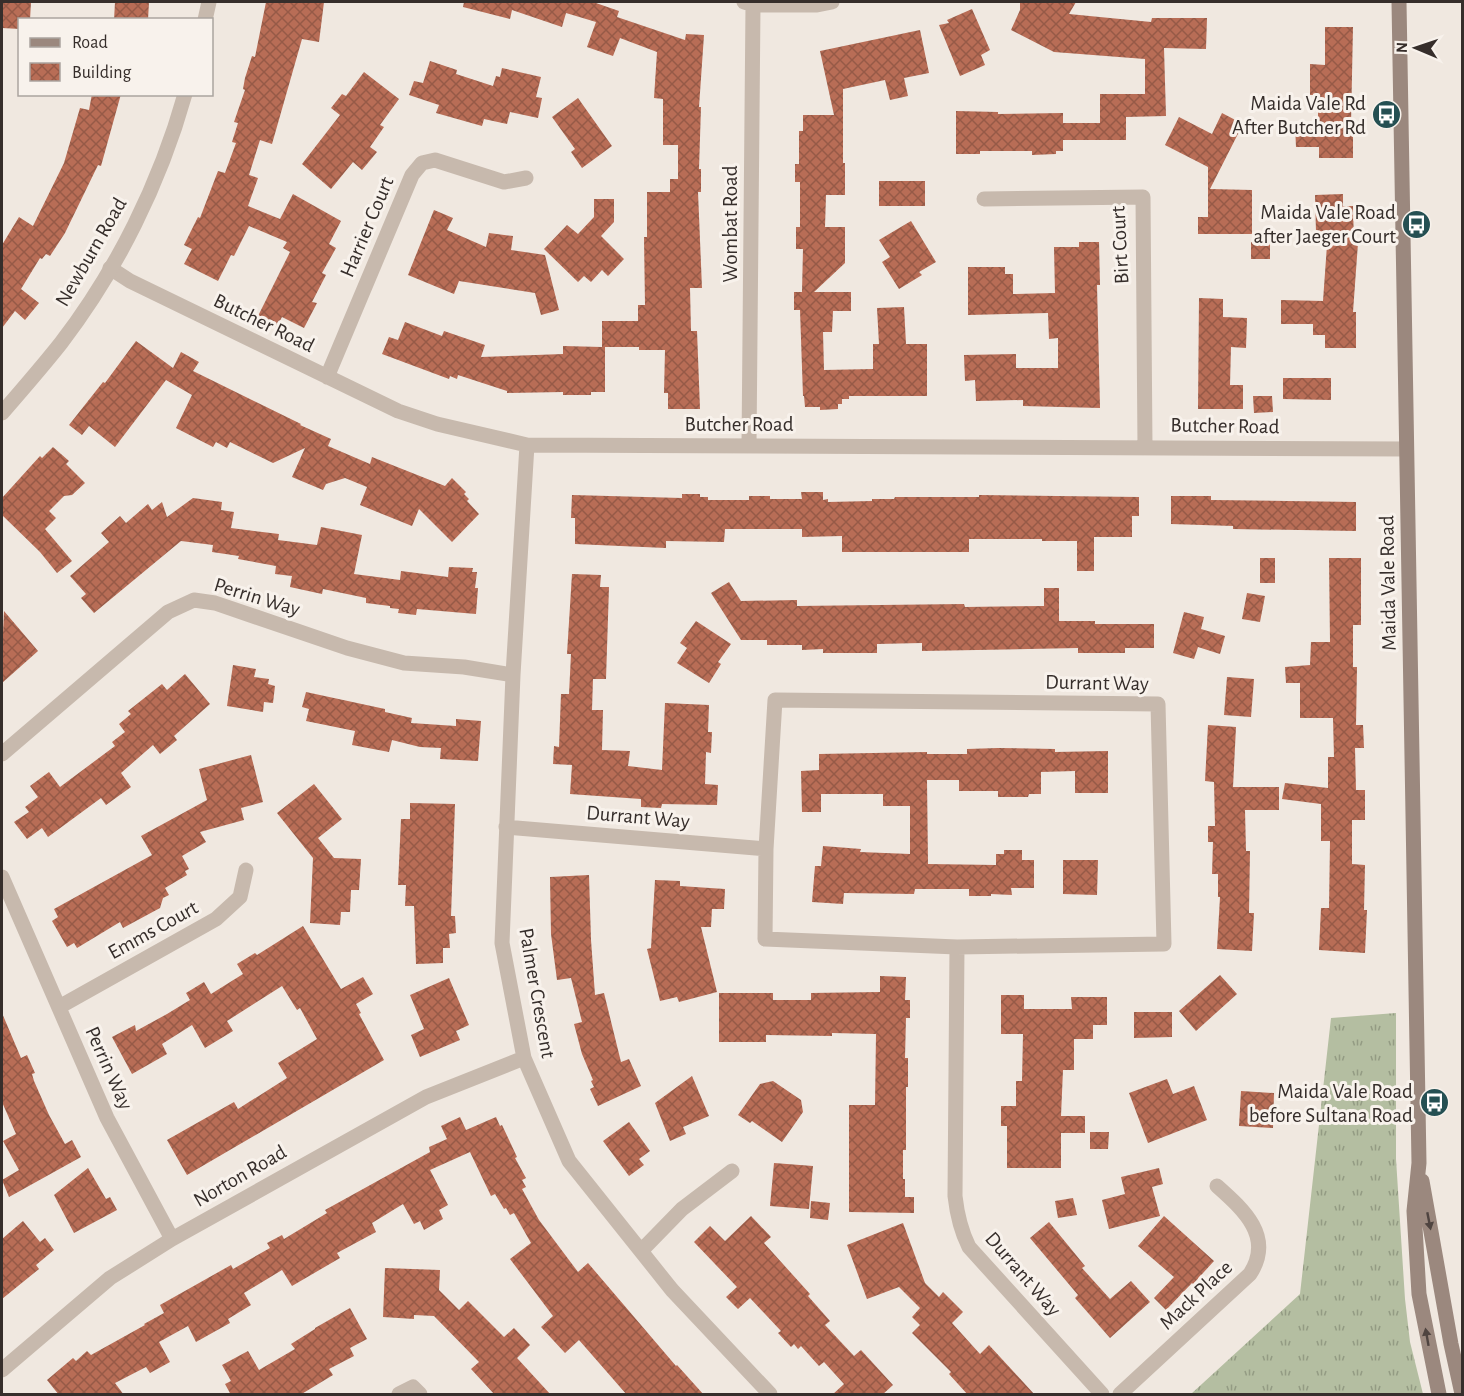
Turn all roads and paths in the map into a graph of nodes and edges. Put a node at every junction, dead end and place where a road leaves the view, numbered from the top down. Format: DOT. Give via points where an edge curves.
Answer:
graph roads {
  1 [pos="209,2"];
  2 [pos="832,2"];
  3 [pos="1398,2"];
  4 [pos="748,3"];
  5 [pos="205,18"];
  6 [pos="184,96"];
  7 [pos="526,178"];
  8 [pos="984,199"];
  9 [pos="110,268"];
  10 [pos="327,377"];
  11 [pos="2,413"];
  12 [pos="527,445"];
  13 [pos="749,445"];
  14 [pos="1145,446"];
  15 [pos="1406,449"];
  16 [pos="513,675"];
  17 [pos="2,754"];
  18 [pos="506,827"];
  19 [pos="766,849"];
  20 [pos="246,870"];
  21 [pos="2,877"];
  22 [pos="957,947"];
  23 [pos="59,1007"];
  24 [pos="524,1058"];
  25 [pos="1419,1163"];
  26 [pos="732,1171"];
  27 [pos="1217,1186"];
  28 [pos="172,1239"];
  29 [pos="641,1251"];
  30 [pos="2,1370"];
  31 [pos="399,1395"];
  32 [pos="420,1395"];
  33 [pos="770,1395"];
  34 [pos="1102,1395"];
  35 [pos="1120,1395"];
  36 [pos="1439,1395"];
  37 [pos="1462,1395"];
  1 -- 5 [label="street"];
  2 -- 4 [label="street"];
  3 -- 15 [label="main road, Maida Vale Road"];
  4 -- 13 [label="street, Wombat Road"];
  6 -- 9 [label="street, Newburn Road" via="163,159"];
  7 -- 10 [label="street, Harrier Court" via="504,182 435,160 422,163 412,175"];
  8 -- 14 [label="street, Birt Court" via="1143,197"];
  9 -- 10 [label="street, Butcher Road" via="129,281"];
  9 -- 11 [label="street, Newburn Road" via="61,343"];
  10 -- 12 [label="street, Butcher Road" via="418,418"];
  12 -- 13 [label="street, Butcher Road"];
  12 -- 16 [label="street, Palmer Crescent"];
  13 -- 14 [label="street, Butcher Road"];
  14 -- 15 [label="street, Butcher Road"];
  15 -- 25 [label="main road, Maida Vale Road"];
  16 -- 17 [label="street, Perrin Way" via="404,663 215,603 194,600 168,612"];
  16 -- 18 [label="street, Palmer Crescent"];
  18 -- 19 [label="street, Durrant Way"];
  18 -- 24 [label="street, Palmer Crescent" via="502,943"];
  19 -- 22 [label="street, Durrant Way" via="765,939"];
  19 -- 22 [label="street, Durrant Way" via="775,700 1158,704 1164,944"];
  20 -- 23 [label="street, Emms Court" via="240,897 216,919"];
  21 -- 23 [label="street, Perrin Way"];
  22 -- 34 [label="street, Durrant Way" via="955,1196 964,1236 969,1247"];
  23 -- 28 [label="street, Perrin Way" via="107,1118"];
  24 -- 28 [label="street, Norton Road" via="426,1097"];
  24 -- 29 [label="street, Palmer Crescent" via="569,1161"];
  36 -- 25 [label="main road, Maida Vale Road, one-way" via="1419,1294 1414,1211"];
  25 -- 37 [label="main road, Maida Vale Road, one-way"];
  26 -- 29 [label="street" via="681,1209"];
  27 -- 35 [label="street, Mack Place" via="1240,1207 1252,1225 1260,1251 1257,1262 1250,1274"];
  28 -- 30 [label="street, Norton Road" via="110,1278"];
  29 -- 33 [label="street, Palmer Crescent"];
  31 -- 32 [label="street" via="413,1387"];
}
